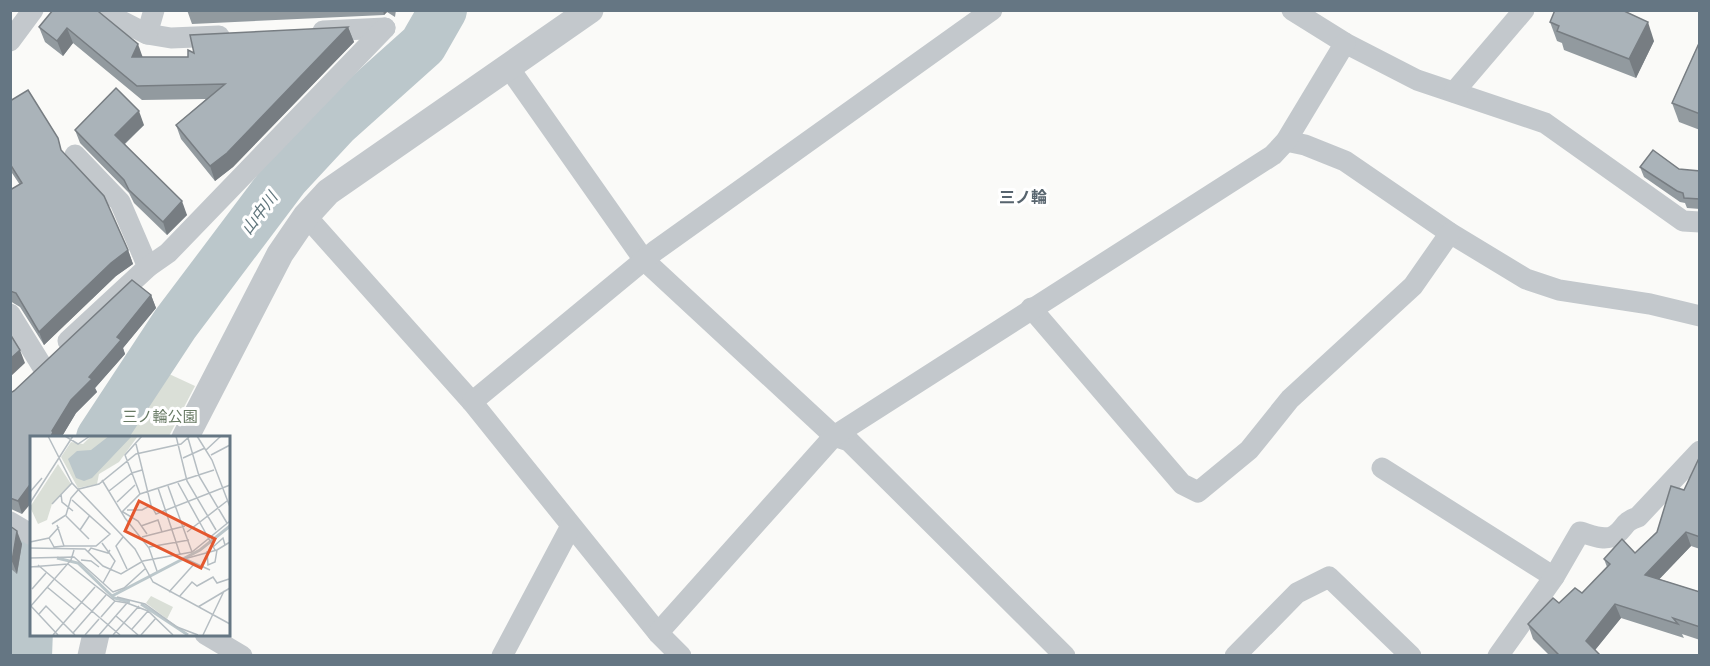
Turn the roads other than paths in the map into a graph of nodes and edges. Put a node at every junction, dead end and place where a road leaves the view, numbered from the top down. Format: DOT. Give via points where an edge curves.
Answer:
graph roads {
  1 [pos="33,10"];
  2 [pos="100,10"];
  3 [pos="154,10"];
  4 [pos="590,10"];
  5 [pos="993,10"];
  6 [pos="1292,10"];
  7 [pos="1524,10"];
  8 [pos="302,32"];
  9 [pos="147,34"];
  10 [pos="242,35"];
  11 [pos="10,42"];
  12 [pos="1345,43"];
  13 [pos="509,68"];
  14 [pos="1454,92"];
  15 [pos="1286,141"];
  16 [pos="75,155"];
  17 [pos="306,216"];
  18 [pos="1700,222"];
  19 [pos="1450,233"];
  20 [pos="644,260"];
  21 [pos="148,267"];
  22 [pos="1031,308"];
  23 [pos="10,314"];
  24 [pos="1700,316"];
  25 [pos="42,366"];
  26 [pos="26,381"];
  27 [pos="472,402"];
  28 [pos="186,436"];
  29 [pos="834,436"];
  30 [pos="1700,451"];
  31 [pos="1382,468"];
  32 [pos="10,522"];
  33 [pos="571,526"];
  34 [pos="30,534"];
  35 [pos="1554,577"];
  36 [pos="658,633"];
  37 [pos="96,636"];
  38 [pos="208,636"];
  39 [pos="91,656"];
  40 [pos="242,656"];
  41 [pos="502,656"];
  42 [pos="681,656"];
  43 [pos="1065,656"];
  44 [pos="1234,656"];
  45 [pos="1412,656"];
  46 [pos="1498,656"];
  1 -- 11 [label="street"];
  2 -- 9 [label="street"];
  3 -- 9 [label="street"];
  4 -- 13 [label="street"];
  5 -- 20 [label="street"];
  6 -- 12 [label="street"];
  7 -- 14 [label="street"];
  8 -- 21 [label="street" via="385,28 168,253"];
  9 -- 10 [label="street" via="171,38"];
  12 -- 14 [label="street" via="1417,80"];
  12 -- 15 [label="street"];
  13 -- 17 [label="street" via="328,192"];
  13 -- 20 [label="street"];
  14 -- 18 [label="street" via="1545,123 1683,221"];
  15 -- 19 [label="street" via="1345,161"];
  15 -- 22 [label="street" via="1273,154"];
  16 -- 21 [label="street" via="120,202"];
  17 -- 27 [label="street"];
  17 -- 28 [label="street" via="280,254"];
  19 -- 22 [label="street" via="1413,286 1290,399 1250,450 1198,492 1182,484"];
  19 -- 24 [label="street" via="1526,279 1559,290"];
  20 -- 27 [label="street"];
  20 -- 29 [label="street"];
  21 -- 25 [label="street"];
  22 -- 29 [label="street"];
  23 -- 25 [label="street"];
  25 -- 26 [label="street"];
  27 -- 33 [label="street"];
  29 -- 36 [label="street"];
  29 -- 43 [label="street" via="849,441"];
  30 -- 35 [label="street" via="1638,517 1628,520 1615,535 1604,538 1580,532"];
  31 -- 35 [label="street"];
  32 -- 34 [label="street"];
  33 -- 36 [label="street"];
  33 -- 41 [label="street"];
  35 -- 46 [label="street"];
  36 -- 42 [label="street"];
  37 -- 39 [label="street"];
  38 -- 40 [label="street"];
  44 -- 45 [label="street" via="1297,593 1329,577"];
}
